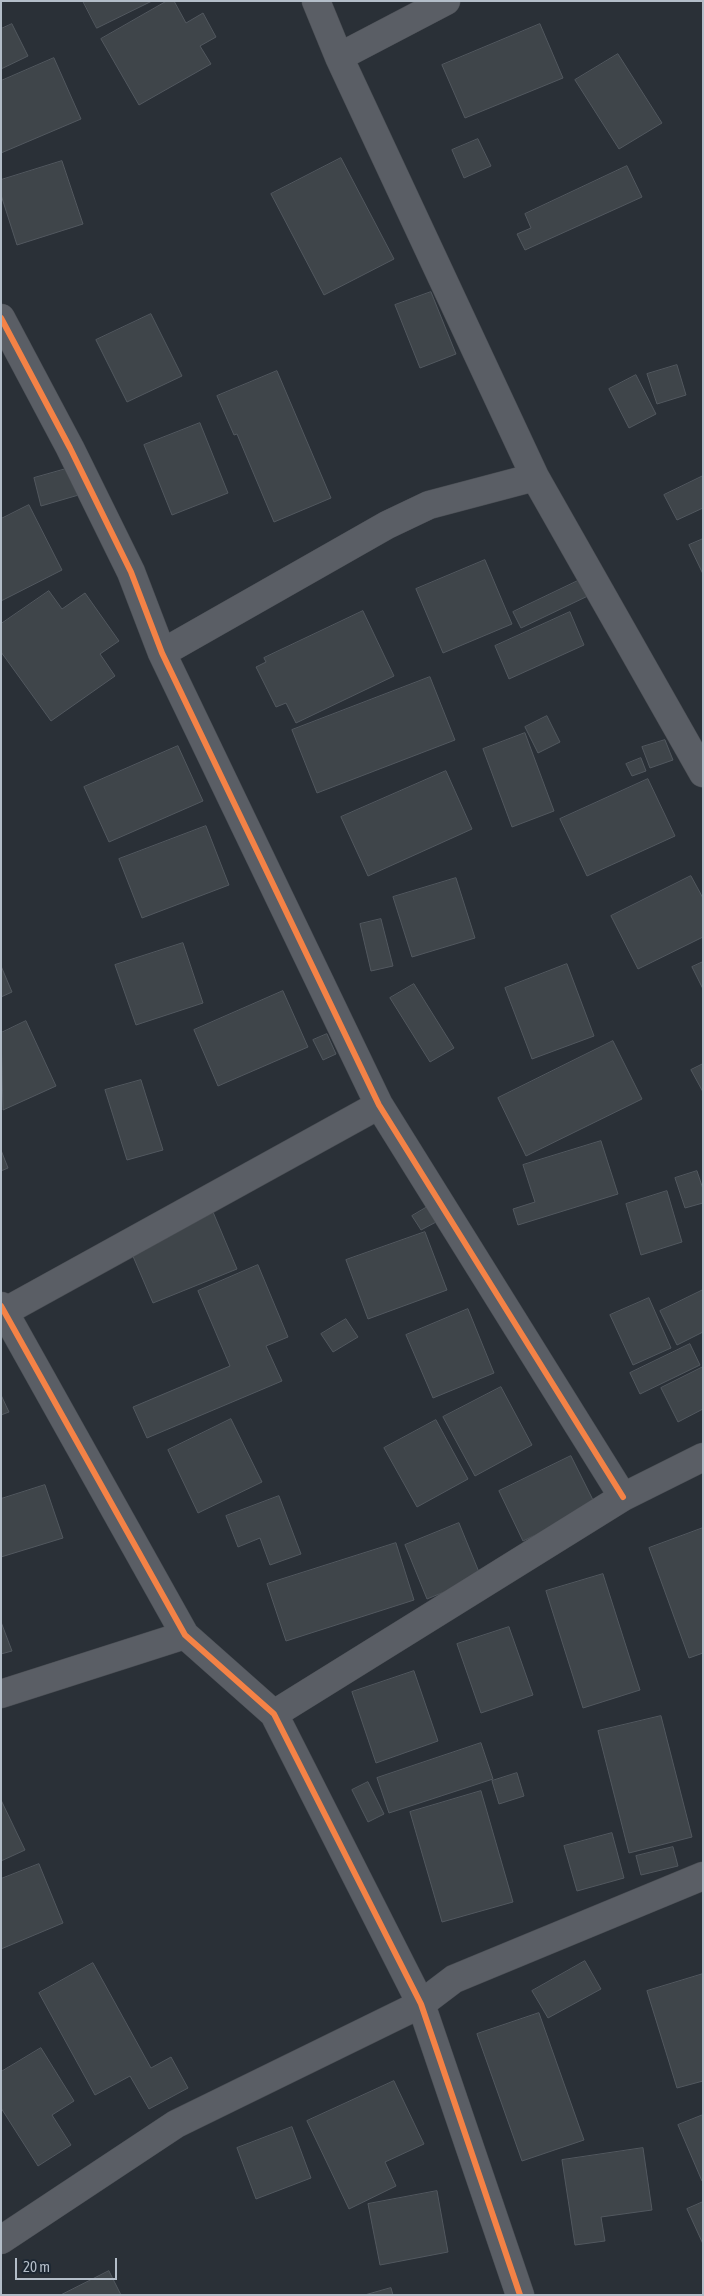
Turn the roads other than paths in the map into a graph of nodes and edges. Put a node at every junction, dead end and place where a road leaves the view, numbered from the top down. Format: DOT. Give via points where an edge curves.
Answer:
graph roads {
  1 [pos="316,1"];
  2 [pos="446,1"];
  3 [pos="339,57"];
  4 [pos="1,318"];
  5 [pos="535,478"];
  6 [pos="162,653"];
  7 [pos="703,773"];
  8 [pos="379,1105"];
  9 [pos="3,1309"];
  10 [pos="703,1457"];
  11 [pos="623,1497"];
  12 [pos="185,1635"];
  13 [pos="1,1694"];
  14 [pos="274,1714"];
  15 [pos="703,1876"];
  16 [pos="421,2004"];
  17 [pos="1,2240"];
  18 [pos="520,2295"];
  1 -- 3 [label="street"];
  2 -- 3 [label="street"];
  3 -- 5 [label="street"];
  4 -- 6 [label="street" via="126,563"];
  5 -- 6 [label="street" via="429,505 387,525"];
  5 -- 7 [label="street"];
  6 -- 8 [label="street"];
  8 -- 9 [label="street"];
  8 -- 11 [label="street"];
  9 -- 12 [label="street"];
  10 -- 11 [label="street"];
  11 -- 14 [label="street"];
  12 -- 13 [label="street"];
  12 -- 14 [label="street"];
  14 -- 16 [label="street"];
  15 -- 16 [label="street" via="454,1979"];
  16 -- 17 [label="street" via="176,2124"];
  16 -- 18 [label="street"];
}
